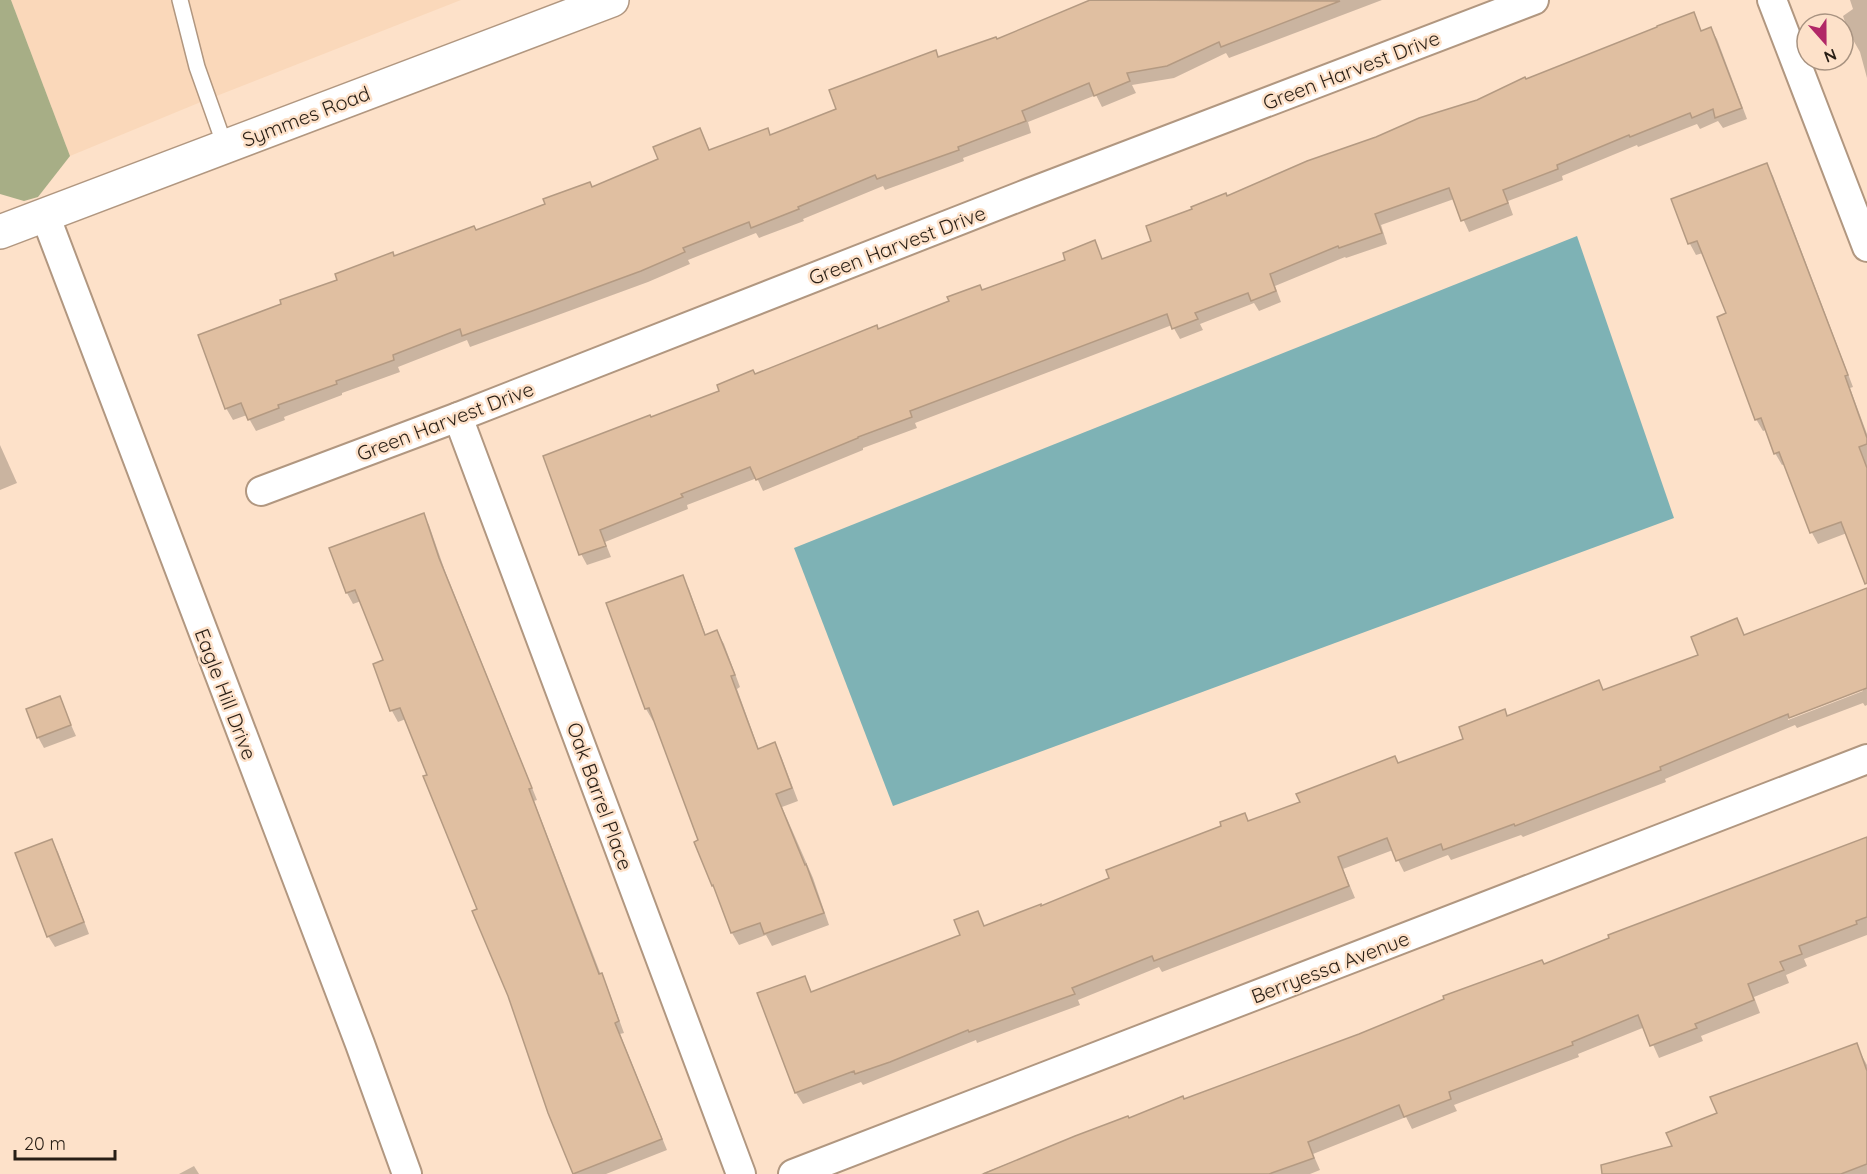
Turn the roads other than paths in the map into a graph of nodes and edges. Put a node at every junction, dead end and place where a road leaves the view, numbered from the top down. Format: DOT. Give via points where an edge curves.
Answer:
graph roads {
  1 [pos="612,0"];
  2 [pos="1534,0"];
  3 [pos="1772,0"];
  4 [pos="183,1"];
  5 [pos="225,146"];
  6 [pos="45,215"];
  7 [pos="0,232"];
  8 [pos="1867,248"];
  9 [pos="458,417"];
  10 [pos="261,491"];
  11 [pos="1867,759"];
  12 [pos="407,1174"];
  13 [pos="741,1174"];
  14 [pos="793,1174"];
  1 -- 5 [label="street, Symmes Road"];
  2 -- 9 [label="street, Green Harvest Drive"];
  3 -- 8 [label="street"];
  4 -- 5 [label="lane" via="197,67"];
  5 -- 6 [label="street, Symmes Road"];
  6 -- 7 [label="street, Symmes Road"];
  6 -- 12 [label="street, Eagle Hill Drive"];
  9 -- 10 [label="street, Green Harvest Drive"];
  9 -- 13 [label="street, Oak Barrel Place"];
  11 -- 14 [label="street, Berryessa Avenue"];
}
